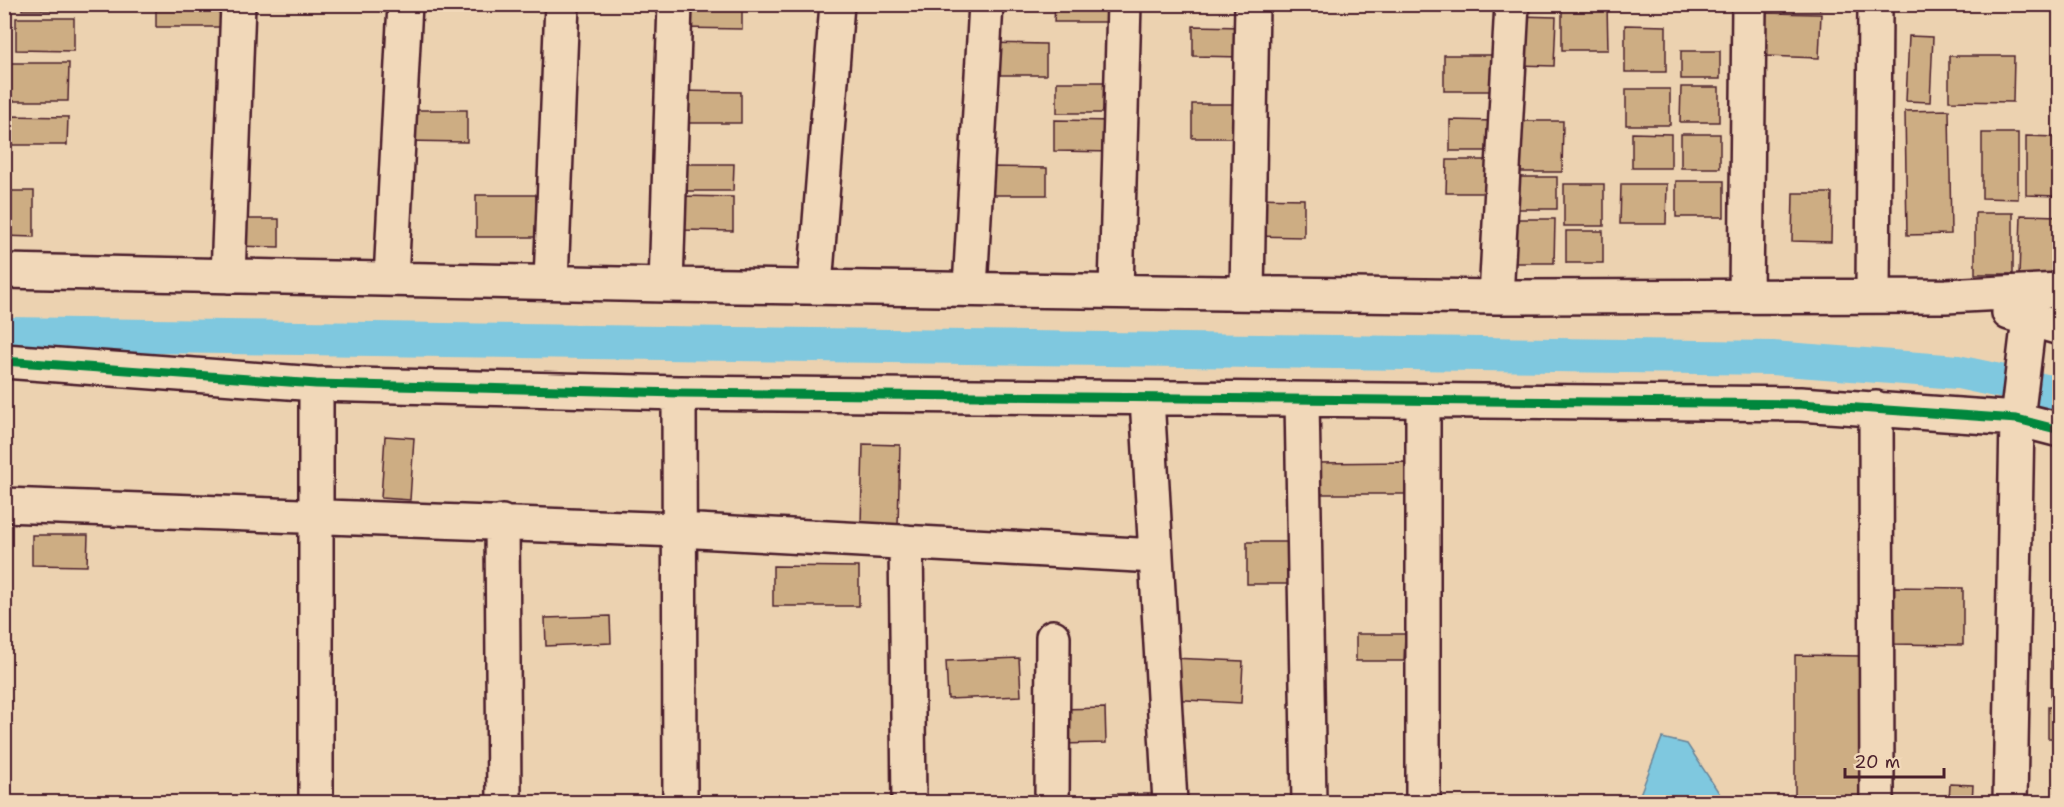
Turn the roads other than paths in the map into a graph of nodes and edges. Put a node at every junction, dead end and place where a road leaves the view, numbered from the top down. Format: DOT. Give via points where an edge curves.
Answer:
graph roads {
  1 [pos="238,4"];
  2 [pos="405,4"];
  3 [pos="562,4"];
  4 [pos="675,4"];
  5 [pos="837,4"];
  6 [pos="986,4"];
  7 [pos="1124,4"];
  8 [pos="1252,4"];
  9 [pos="1512,4"];
  10 [pos="1749,4"];
  11 [pos="1875,4"];
  12 [pos="4,271"];
  13 [pos="228,276"];
  14 [pos="391,279"];
  15 [pos="550,282"];
  16 [pos="666,285"];
  17 [pos="815,286"];
  18 [pos="970,288"];
  19 [pos="1116,290"];
  20 [pos="2060,290"];
  21 [pos="1247,293"];
  22 [pos="1873,294"];
  23 [pos="1746,296"];
  24 [pos="1946,296"];
  25 [pos="1496,297"];
  26 [pos="2038,330"];
  27 [pos="4,362"];
  28 [pos="316,384"];
  29 [pos="679,393"];
  30 [pos="1147,398"];
  31 [pos="1302,400"];
  32 [pos="1423,402"];
  33 [pos="2018,404"];
  34 [pos="1876,408"];
  35 [pos="2060,430"];
  36 [pos="4,505"];
  37 [pos="316,515"];
  38 [pos="502,522"];
  39 [pos="679,530"];
  40 [pos="906,542"];
  41 [pos="1156,556"];
  42 [pos="1053,637"];
  43 [pos="315,802"];
  44 [pos="504,802"];
  45 [pos="680,802"];
  46 [pos="909,802"];
  47 [pos="1052,802"];
  48 [pos="1170,802"];
  49 [pos="1309,802"];
  50 [pos="1423,802"];
  51 [pos="1878,802"];
  52 [pos="2010,802"];
  1 -- 13 [label="street"];
  2 -- 14 [label="street"];
  3 -- 15 [label="street"];
  4 -- 16 [label="street"];
  5 -- 17 [label="street"];
  6 -- 18 [label="street"];
  7 -- 19 [label="street"];
  8 -- 21 [label="street"];
  9 -- 25 [label="street"];
  10 -- 23 [label="street"];
  11 -- 22 [label="street"];
  12 -- 13 [label="street"];
  13 -- 14 [label="street"];
  14 -- 15 [label="street"];
  15 -- 16 [label="street"];
  16 -- 17 [label="street"];
  17 -- 18 [label="street"];
  18 -- 19 [label="street"];
  19 -- 21 [label="street"];
  20 -- 24 [label="street"];
  21 -- 25 [label="street"];
  22 -- 23 [label="street"];
  22 -- 24 [label="street"];
  23 -- 25 [label="street"];
  24 -- 26 [label="street"];
  26 -- 33 [label="street"];
  27 -- 28 [label="street"];
  28 -- 29 [label="street"];
  28 -- 37 [label="street"];
  29 -- 30 [label="street"];
  29 -- 39 [label="street"];
  30 -- 31 [label="street"];
  30 -- 41 [label="street"];
  31 -- 32 [label="street"];
  31 -- 49 [label="street"];
  32 -- 34 [label="street" via="1689,401"];
  32 -- 50 [label="street"];
  33 -- 34 [label="street"];
  33 -- 35 [label="street"];
  33 -- 52 [label="street"];
  34 -- 51 [label="street"];
  36 -- 37 [label="street"];
  37 -- 38 [label="street"];
  37 -- 43 [label="street"];
  38 -- 39 [label="street"];
  38 -- 44 [label="street"];
  39 -- 40 [label="street"];
  39 -- 45 [label="street"];
  40 -- 41 [label="street"];
  40 -- 46 [label="street"];
  41 -- 48 [label="street"];
  42 -- 47 [label="street"];
}
